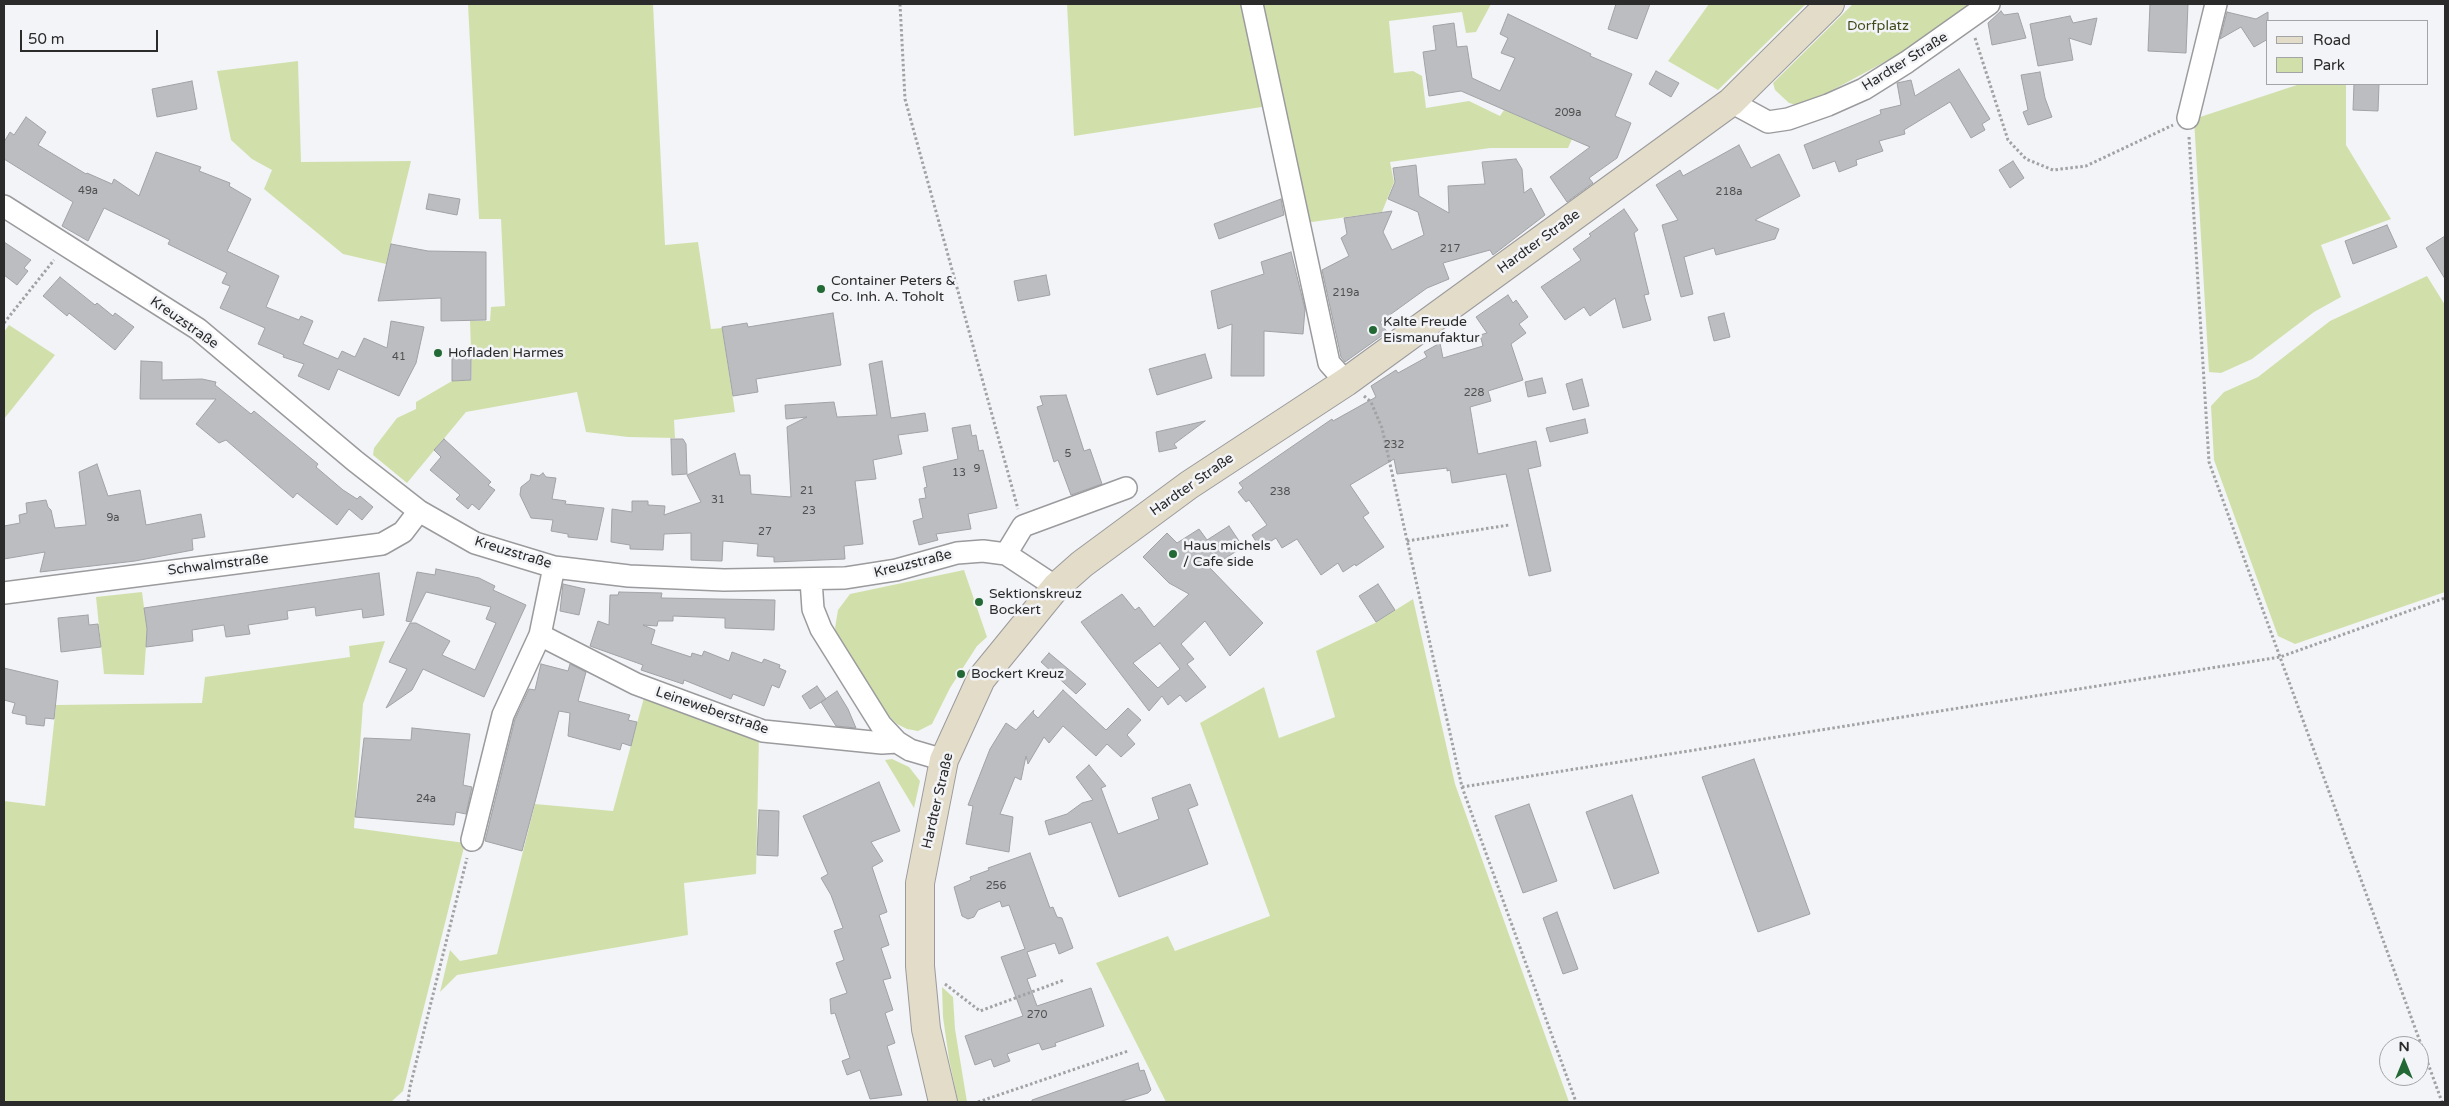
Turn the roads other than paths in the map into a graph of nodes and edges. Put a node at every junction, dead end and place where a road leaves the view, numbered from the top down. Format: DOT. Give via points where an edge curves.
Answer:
graph roads {
  1 [pos="1252,4"];
  2 [pos="1830,4"];
  3 [pos="1988,4"];
  4 [pos="2216,4"];
  5 [pos="1731,102"];
  6 [pos="2188,118"];
  7 [pos="4,206"];
  8 [pos="1346,382"];
  9 [pos="1126,488"];
  10 [pos="419,511"];
  11 [pos="1006,554"];
  12 [pos="554,567"];
  13 [pos="811,580"];
  14 [pos="1056,587"];
  15 [pos="4,593"];
  16 [pos="540,635"];
  17 [pos="897,742"];
  18 [pos="944,760"];
  19 [pos="472,840"];
  20 [pos="943,1102"];
  1 -- 8 [label="street" via="1329,363"];
  2 -- 5 [label="main road, Hardter Straße"];
  3 -- 5 [label="street, Hardter Straße" via="1864,89 1820,108 1768,122"];
  4 -- 6 [label="street"];
  5 -- 8 [label="main road, Hardter Straße"];
  7 -- 10 [label="street, Kreuzstraße" via="198,329"];
  8 -- 14 [label="main road, Hardter Straße" via="1189,485"];
  9 -- 11 [label="street" via="1023,526"];
  10 -- 12 [label="street, Kreuzstraße" via="475,543"];
  10 -- 15 [label="street, Schwalmstraße" via="403,532 382,544"];
  11 -- 13 [label="street, Kreuzstraße" via="983,551 957,553 896,570"];
  11 -- 14 [label="street, Kreuzstraße"];
  12 -- 13 [label="street, Kreuzstraße" via="629,576"];
  12 -- 16 [label="street"];
  13 -- 17 [label="street, Leineweberstraße" via="813,609 821,629 881,725"];
  14 -- 18 [label="main road, Hardter Straße" via="981,679"];
  16 -- 17 [label="street, Leineweberstraße" via="636,684 763,731"];
  16 -- 19 [label="street" via="503,715"];
  17 -- 18 [label="street, Leineweberstraße" via="910,750"];
  18 -- 20 [label="main road, Hardter Straße" via="920,883 920,966 926,1029"];
}
